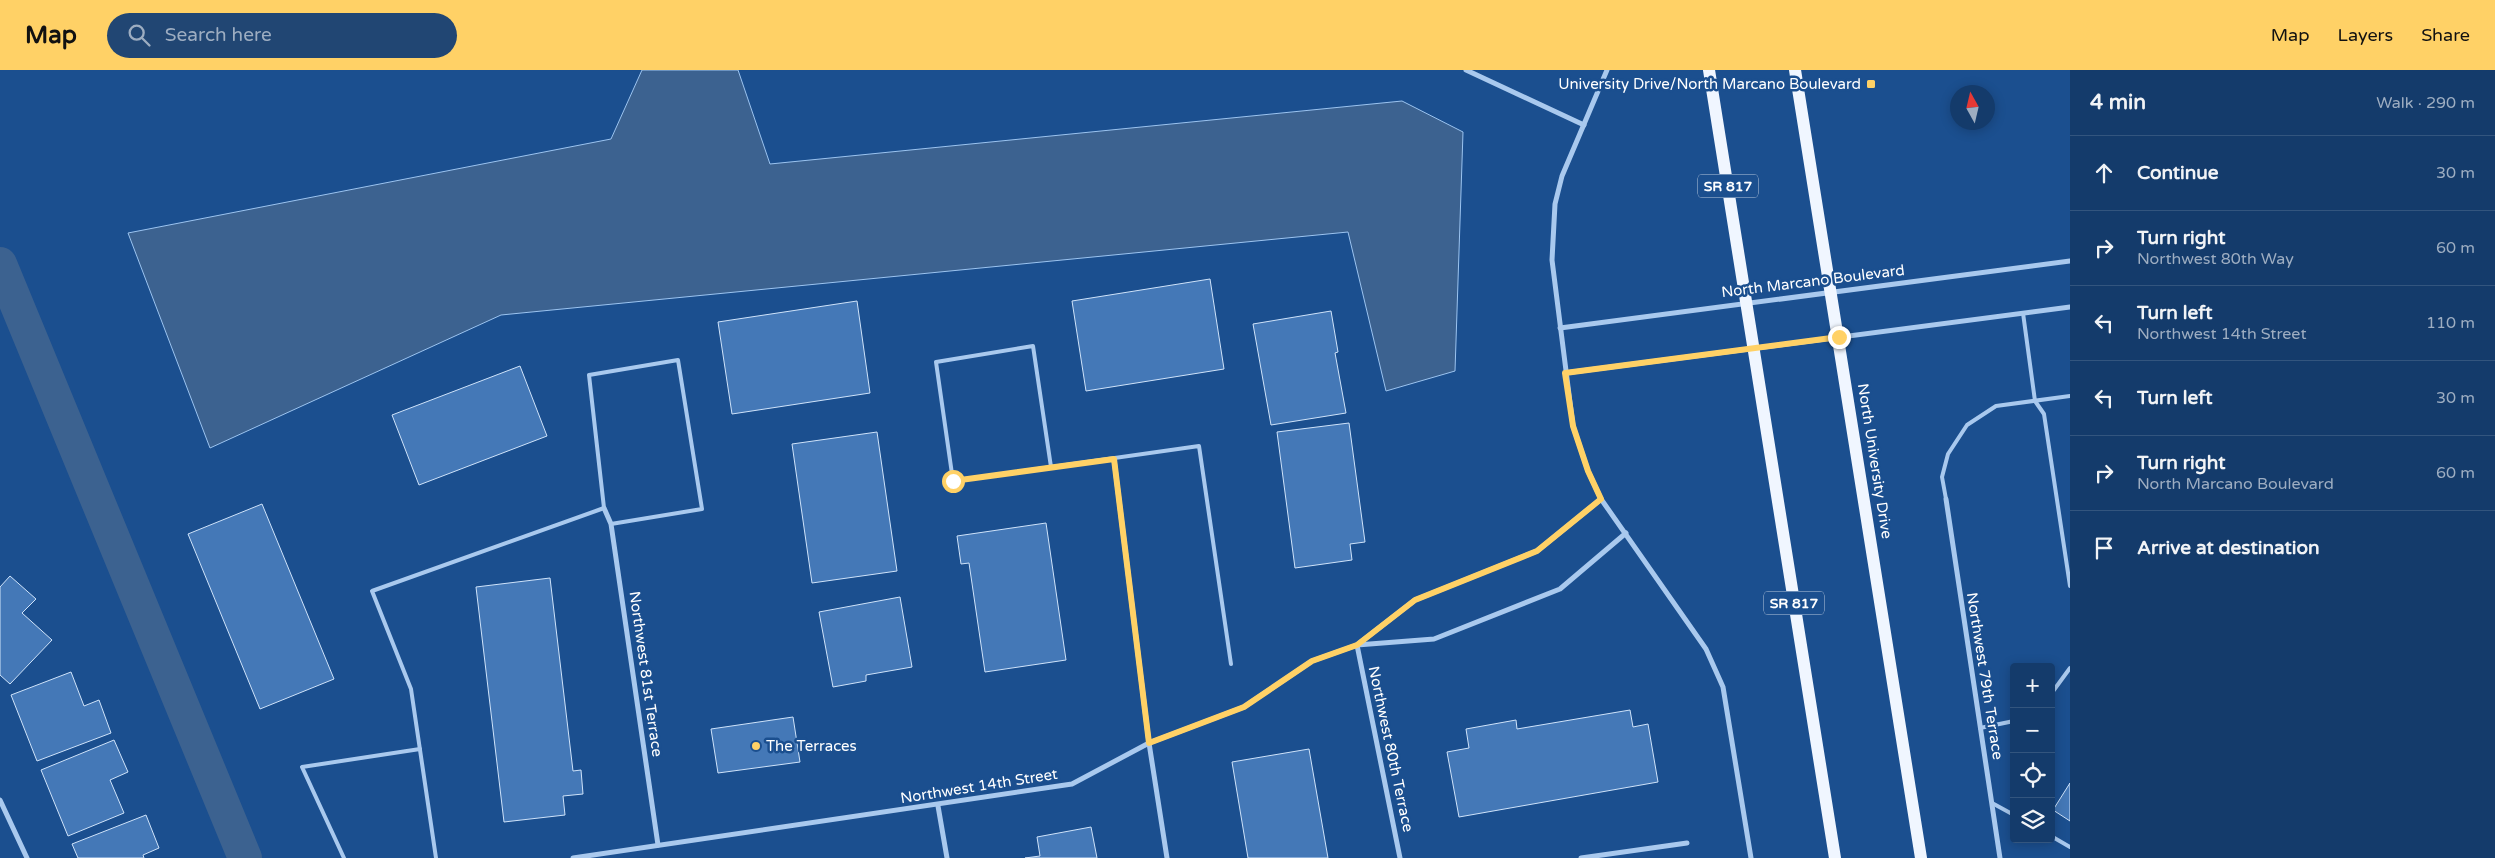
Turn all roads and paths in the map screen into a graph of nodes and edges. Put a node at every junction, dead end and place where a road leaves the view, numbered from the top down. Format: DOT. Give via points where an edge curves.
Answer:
graph roads {
  1 [pos="1466,70"];
  2 [pos="1607,70"];
  3 [pos="1709,70"];
  4 [pos="1795,70"];
  5 [pos="1584,125"];
  6 [pos="2070,261"];
  7 [pos="1832,292"];
  8 [pos="1746,302"];
  9 [pos="2070,307"];
  10 [pos="2023,313"];
  11 [pos="1560,328"];
  12 [pos="1839,337"];
  13 [pos="1754,348"];
  14 [pos="1565,373"];
  15 [pos="2070,396"];
  16 [pos="2035,401"];
  17 [pos="1114,459"];
  18 [pos="1052,467"];
  19 [pos="1601,499"];
  20 [pos="1946,499"];
  21 [pos="604,508"];
  22 [pos="611,524"];
  23 [pos="1626,534"];
  24 [pos="2070,586"];
  25 [pos="1357,645"];
  26 [pos="1231,664"];
  27 [pos="2070,668"];
  28 [pos="2055,689"];
  29 [pos="2010,722"];
  30 [pos="1980,728"];
  31 [pos="1149,743"];
  32 [pos="420,749"];
  33 [pos="0,800"];
  34 [pos="1992,803"];
  35 [pos="938,806"];
  36 [pos="2010,813"];
  37 [pos="2055,838"];
  38 [pos="1686,843"];
  39 [pos="658,845"];
  40 [pos="2070,847"];
  41 [pos="27,858"];
  42 [pos="344,858"];
  43 [pos="436,858"];
  44 [pos="573,858"];
  45 [pos="947,858"];
  46 [pos="1167,858"];
  47 [pos="1400,858"];
  48 [pos="1581,858"];
  49 [pos="1751,858"];
  50 [pos="1835,858"];
  51 [pos="1921,858"];
  52 [pos="2000,858"];
  1 -- 5 [label="street"];
  2 -- 5 [label="street"];
  3 -- 8 [label="main road, SR 817"];
  4 -- 7 [label="main road, North University Drive"];
  5 -- 11 [label="street" via="1562,176 1555,204 1552,260"];
  6 -- 7 [label="street, North Marcano Boulevard"];
  7 -- 8 [label="street, North Marcano Boulevard"];
  7 -- 12 [label="main road, North University Drive"];
  8 -- 11 [label="street, North Marcano Boulevard"];
  8 -- 13 [label="main road, SR 817"];
  9 -- 10 [label="street"];
  10 -- 12 [label="street"];
  10 -- 16 [label="lane"];
  11 -- 14 [label="street"];
  12 -- 13 [label="street"];
  12 -- 51 [label="main road, North University Drive"];
  13 -- 14 [label="street"];
  13 -- 50 [label="main road, SR 817"];
  14 -- 19 [label="street" via="1573,426"];
  15 -- 16 [label="lane"];
  16 -- 20 [label="lane" via="1996,406 1967,425 1948,454 1942,477"];
  16 -- 24 [label="lane" via="2044,414"];
  17 -- 18 [label="lane"];
  17 -- 26 [label="lane" via="1199,446"];
  17 -- 31 [label="street"];
  18 -- 18 [label="lane" via="953,481 936,362 1033,346"];
  19 -- 23 [label="street"];
  19 -- 25 [label="street, Northwest 14th Street" via="1537,551 1415,600"];
  20 -- 30 [label="street, Northwest 79th Terrace"];
  21 -- 22 [label="street, Northwest 81st Terrace"];
  21 -- 22 [label="lane" via="589,375 678,360 702,509"];
  21 -- 32 [label="lane" via="372,591 411,689"];
  22 -- 39 [label="street, Northwest 81st Terrace"];
  23 -- 25 [label="street, Northwest 14th Street" via="1560,589 1434,640"];
  23 -- 49 [label="street" via="1706,649 1723,686"];
  25 -- 31 [label="street, Northwest 14th Street" via="1312,661 1244,707"];
  25 -- 47 [label="street, Northwest 80th Terrace"];
  27 -- 28 [label="lane"];
  29 -- 30 [label="lane"];
  30 -- 34 [label="street, Northwest 79th Terrace"];
  31 -- 35 [label="street, Northwest 14th Street" via="1072,784"];
  31 -- 46 [label="street"];
  32 -- 42 [label="lane" via="302,766"];
  32 -- 43 [label="lane"];
  33 -- 41 [label="street"];
  34 -- 36 [label="lane"];
  34 -- 52 [label="street, Northwest 79th Terrace"];
  35 -- 39 [label="street, Northwest 14th Street"];
  35 -- 45 [label="street"];
  37 -- 40 [label="lane"];
  38 -- 48 [label="street"];
  39 -- 44 [label="street, Northwest 14th Street"];
}
